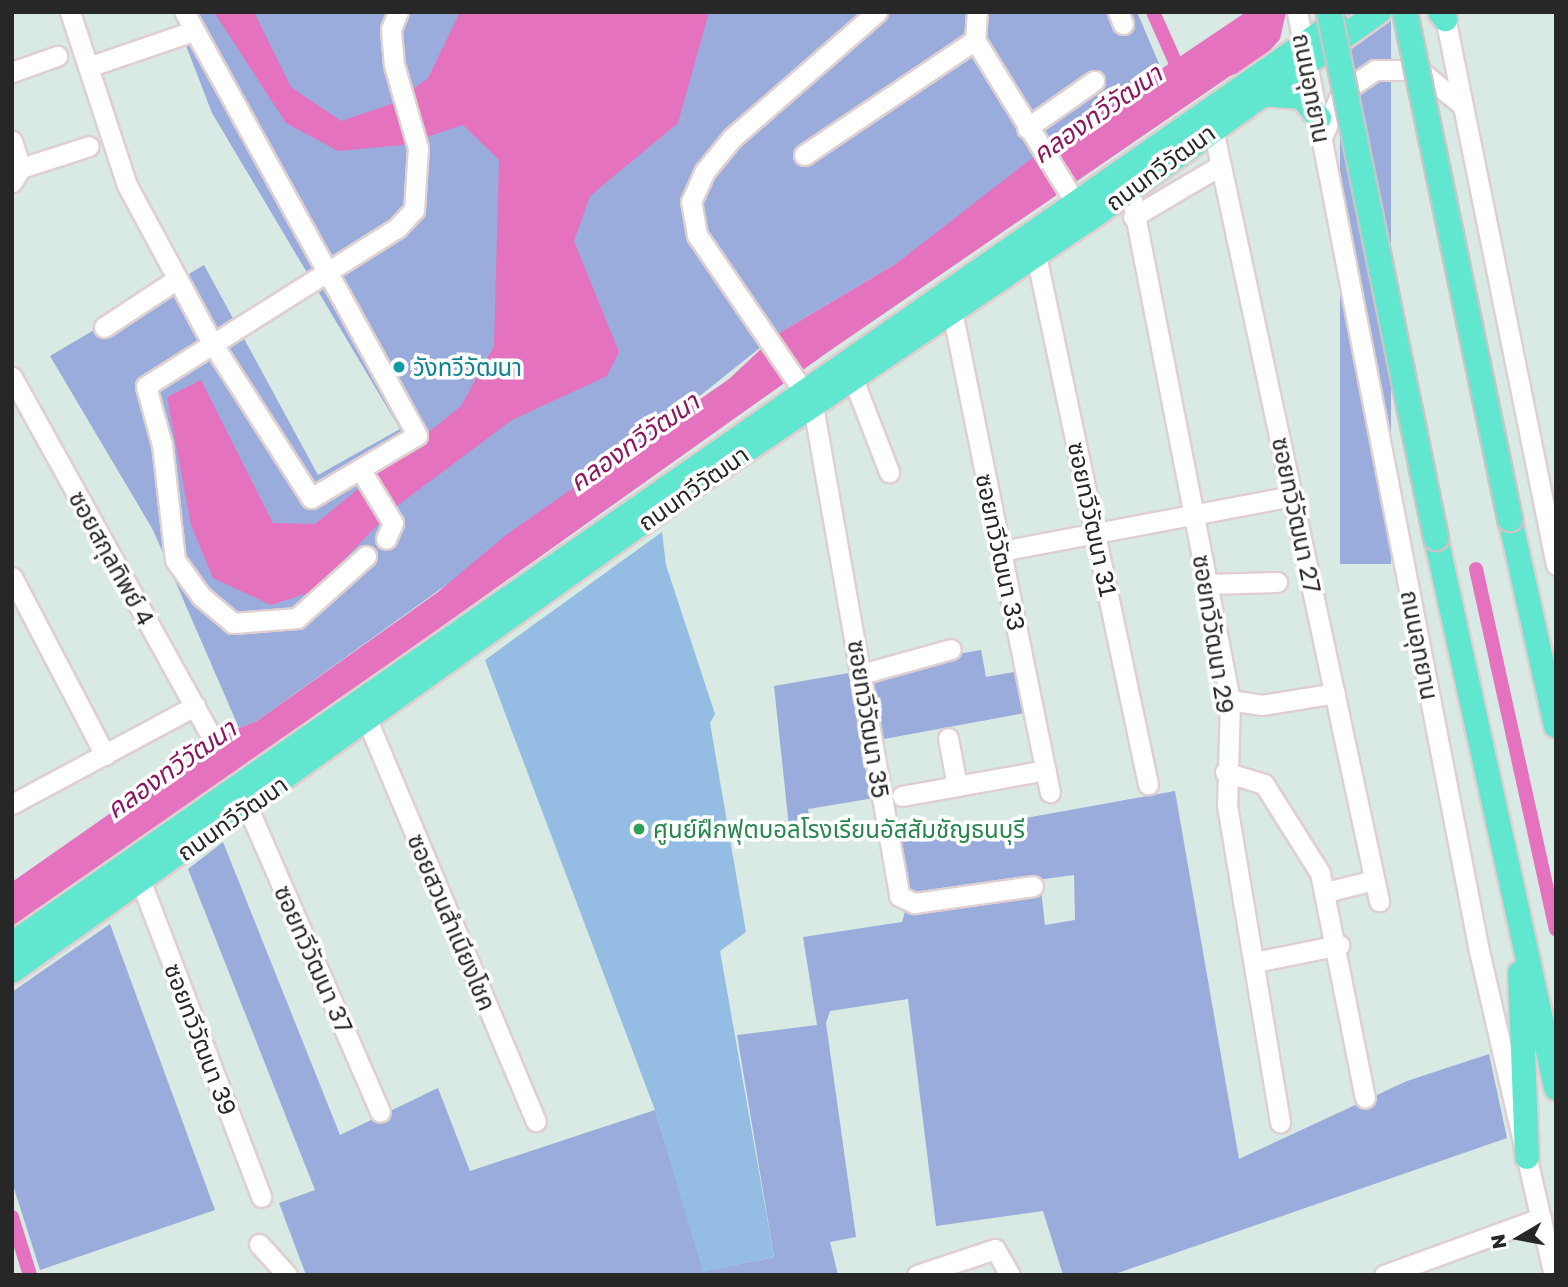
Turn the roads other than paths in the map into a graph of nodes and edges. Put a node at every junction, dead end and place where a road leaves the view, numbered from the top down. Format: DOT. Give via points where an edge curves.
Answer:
graph roads {
  1 [pos="70,12"];
  2 [pos="184,12"];
  3 [pos="398,12"];
  4 [pos="877,12"];
  5 [pos="977,12"];
  6 [pos="1297,12"];
  7 [pos="1329,12"];
  8 [pos="1350,12"];
  9 [pos="1379,12"];
  10 [pos="1405,12"];
  11 [pos="1443,15"];
  12 [pos="190,32"];
  13 [pos="975,40"];
  14 [pos="1304,46"];
  15 [pos="57,56"];
  16 [pos="88,67"];
  17 [pos="12,72"];
  18 [pos="1094,81"];
  19 [pos="1260,94"];
  20 [pos="1464,109"];
  21 [pos="1320,127"];
  22 [pos="1213,129"];
  23 [pos="1032,136"];
  24 [pos="12,141"];
  25 [pos="89,146"];
  26 [pos="804,155"];
  27 [pos="1221,165"];
  28 [pos="17,175"];
  29 [pos="1130,189"];
  30 [pos="1077,204"];
  31 [pos="1133,217"];
  32 [pos="1036,255"];
  33 [pos="325,270"];
  34 [pos="177,279"];
  35 [pos="953,311"];
  36 [pos="104,327"];
  37 [pos="212,343"];
  38 [pos="12,377"];
  39 [pos="853,379"];
  40 [pos="802,391"];
  41 [pos="889,472"];
  42 [pos="364,475"];
  43 [pos="1293,496"];
  44 [pos="1194,514"];
  45 [pos="1097,534"];
  46 [pos="387,539"];
  47 [pos="1001,551"];
  48 [pos="366,556"];
  49 [pos="1556,565"];
  50 [pos="12,577"];
  51 [pos="1277,582"];
  52 [pos="1208,584"];
  53 [pos="527,592"];
  54 [pos="951,649"];
  55 [pos="861,674"];
  56 [pos="1335,693"];
  57 [pos="1230,700"];
  58 [pos="195,706"];
  59 [pos="369,722"];
  60 [pos="1556,726"];
  61 [pos="948,738"];
  62 [pos="213,739"];
  63 [pos="104,755"];
  64 [pos="1046,770"];
  65 [pos="1225,772"];
  66 [pos="1148,784"];
  67 [pos="957,786"];
  68 [pos="1050,792"];
  69 [pos="902,796"];
  70 [pos="14,799"];
  71 [pos="248,808"];
  72 [pos="1374,880"];
  73 [pos="141,882"];
  74 [pos="1033,886"];
  75 [pos="1326,891"];
  76 [pos="1379,901"];
  77 [pos="1520,923"];
  78 [pos="12,944"];
  79 [pos="1339,945"];
  80 [pos="1255,962"];
  81 [pos="12,971"];
  82 [pos="1556,1088"];
  83 [pos="1365,1098"];
  84 [pos="380,1111"];
  85 [pos="536,1121"];
  86 [pos="1280,1123"];
  87 [pos="1527,1157"];
  88 [pos="261,1197"];
  89 [pos="1541,1218"];
  90 [pos="259,1244"];
  91 [pos="287,1275"];
  92 [pos="917,1275"];
  93 [pos="1010,1275"];
  94 [pos="1384,1275"];
  95 [pos="1554,1275"];
  1 -- 16 [label="street"];
  2 -- 12 [label="street"];
  3 -- 33 [label="street" via="391,29 402,95 418,148 414,210 397,228"];
  4 -- 40 [label="street" via="732,138 705,171 691,202 697,235"];
  5 -- 13 [label="street"];
  6 -- 14 [label="street, ถนนอุทยาน"];
  7 -- 77 [label="main road, ถนนอุทยาน, bridge"];
  8 -- 14 [label="main road, ถนนทวีวัฒนา"];
  9 -- 14 [label="main road, ถนนทวีวัฒนา"];
  10 -- 60 [label="main road, bridge"];
  11 -- 20 [label="street"];
  12 -- 16 [label="street"];
  12 -- 33 [label="street"];
  13 -- 23 [label="street"];
  13 -- 26 [label="street"];
  14 -- 19 [label="main road, ถนนทวีวัฒนา"];
  14 -- 21 [label="street, ถนนอุทยาน"];
  14 -- 30 [label="main road, ถนนทวีวัฒนา"];
  15 -- 17 [label="street"];
  16 -- 34 [label="street" via="127,186"];
  18 -- 23 [label="street"];
  19 -- 21 [label="main road" via="1302,97"];
  19 -- 22 [label="main road, ถนนทวีวัฒนา"];
  20 -- 21 [label="street" via="1426,73 1375,70 1341,93"];
  20 -- 49 [label="street"];
  21 -- 87 [label="street, ถนนอุทยาน" via="1479,951"];
  22 -- 27 [label="street, ซอยทวีวัฒนา 27"];
  22 -- 29 [label="main road, ถนนทวีวัฒนา"];
  23 -- 30 [label="street"];
  24 -- 28 [label="street"];
  25 -- 28 [label="street"];
  27 -- 31 [label="street"];
  27 -- 43 [label="street, ซอยทวีวัฒนา 27"];
  29 -- 30 [label="main road, ถนนทวีวัฒนา"];
  29 -- 31 [label="street, ซอยทวีวัฒนา 29"];
  30 -- 32 [label="main road, ถนนทวีวัฒนา"];
  30 -- 40 [label="main road, ถนนทวีวัฒนา"];
  31 -- 44 [label="street, ซอยทวีวัฒนา 29"];
  32 -- 35 [label="main road, ถนนทวีวัฒนา"];
  32 -- 45 [label="street, ซอยทวีวัฒนา 31"];
  33 -- 37 [label="street"];
  33 -- 42 [label="street" via="416,435"];
  34 -- 36 [label="street"];
  34 -- 37 [label="street"];
  35 -- 39 [label="main road, ถนนทวีวัฒนา"];
  35 -- 47 [label="street, ซอยทวีวัฒนา 33"];
  37 -- 42 [label="street" via="311,498"];
  37 -- 48 [label="street" via="146,386 182,569 233,623 258,626 297,618"];
  38 -- 58 [label="street, ซอยสกุลทิพย์ 4"];
  39 -- 40 [label="main road, ถนนทวีวัฒนา"];
  39 -- 41 [label="street"];
  40 -- 53 [label="main road, ถนนทวีวัฒนา"];
  40 -- 55 [label="street, ซอยทวีวัฒนา 35"];
  42 -- 46 [label="street" via="390,515"];
  43 -- 44 [label="street"];
  43 -- 56 [label="street, ซอยทวีวัฒนา 27"];
  44 -- 45 [label="street"];
  44 -- 52 [label="street, ซอยทวีวัฒนา 29"];
  45 -- 47 [label="street"];
  45 -- 66 [label="street, ซอยทวีวัฒนา 31"];
  47 -- 64 [label="street, ซอยทวีวัฒนา 33"];
  50 -- 63 [label="street"];
  51 -- 52 [label="street"];
  52 -- 57 [label="street, ซอยทวีวัฒนา 29"];
  53 -- 59 [label="main road, ถนนทวีวัฒนา"];
  53 -- 78 [label="main road, ถนนทวีวัฒนา"];
  54 -- 55 [label="street"];
  55 -- 74 [label="street, ซอยทวีวัฒนา 35" via="903,901"];
  56 -- 57 [label="street" via="1262,705"];
  56 -- 72 [label="street, ซอยทวีวัฒนา 27"];
  57 -- 65 [label="street, ซอยทวีวัฒนา 29"];
  58 -- 62 [label="street, ซอยสกุลทิพย์ 4"];
  58 -- 63 [label="street"];
  59 -- 71 [label="main road, ถนนทวีวัฒนา"];
  59 -- 85 [label="street, ซอยสวนสำเนียงโชค"];
  61 -- 67 [label="street"];
  63 -- 70 [label="street"];
  64 -- 67 [label="street"];
  64 -- 68 [label="street, ซอยทวีวัฒนา 33"];
  65 -- 75 [label="street" via="1264,784"];
  65 -- 80 [label="street, ซอยทวีวัฒนา 29"];
  67 -- 69 [label="street"];
  71 -- 73 [label="main road, ถนนทวีวัฒนา"];
  71 -- 84 [label="street, ซอยทวีวัฒนา 37"];
  72 -- 75 [label="street"];
  72 -- 76 [label="street, ซอยทวีวัฒนา 27"];
  73 -- 81 [label="main road, ถนนทวีวัฒนา"];
  73 -- 88 [label="street, ซอยทวีวัฒนา 39"];
  75 -- 79 [label="street"];
  77 -- 82 [label="main road, ถนนอุทยาน"];
  77 -- 87 [label="main road"];
  79 -- 80 [label="street"];
  79 -- 83 [label="street"];
  80 -- 86 [label="street, ซอยทวีวัฒนา 29"];
  87 -- 89 [label="street, ถนนอุทยาน"];
  89 -- 94 [label="street"];
  89 -- 95 [label="street, ถนนอุทยาน"];
  90 -- 91 [label="street"];
  92 -- 93 [label="street" via="995,1249"];
}
